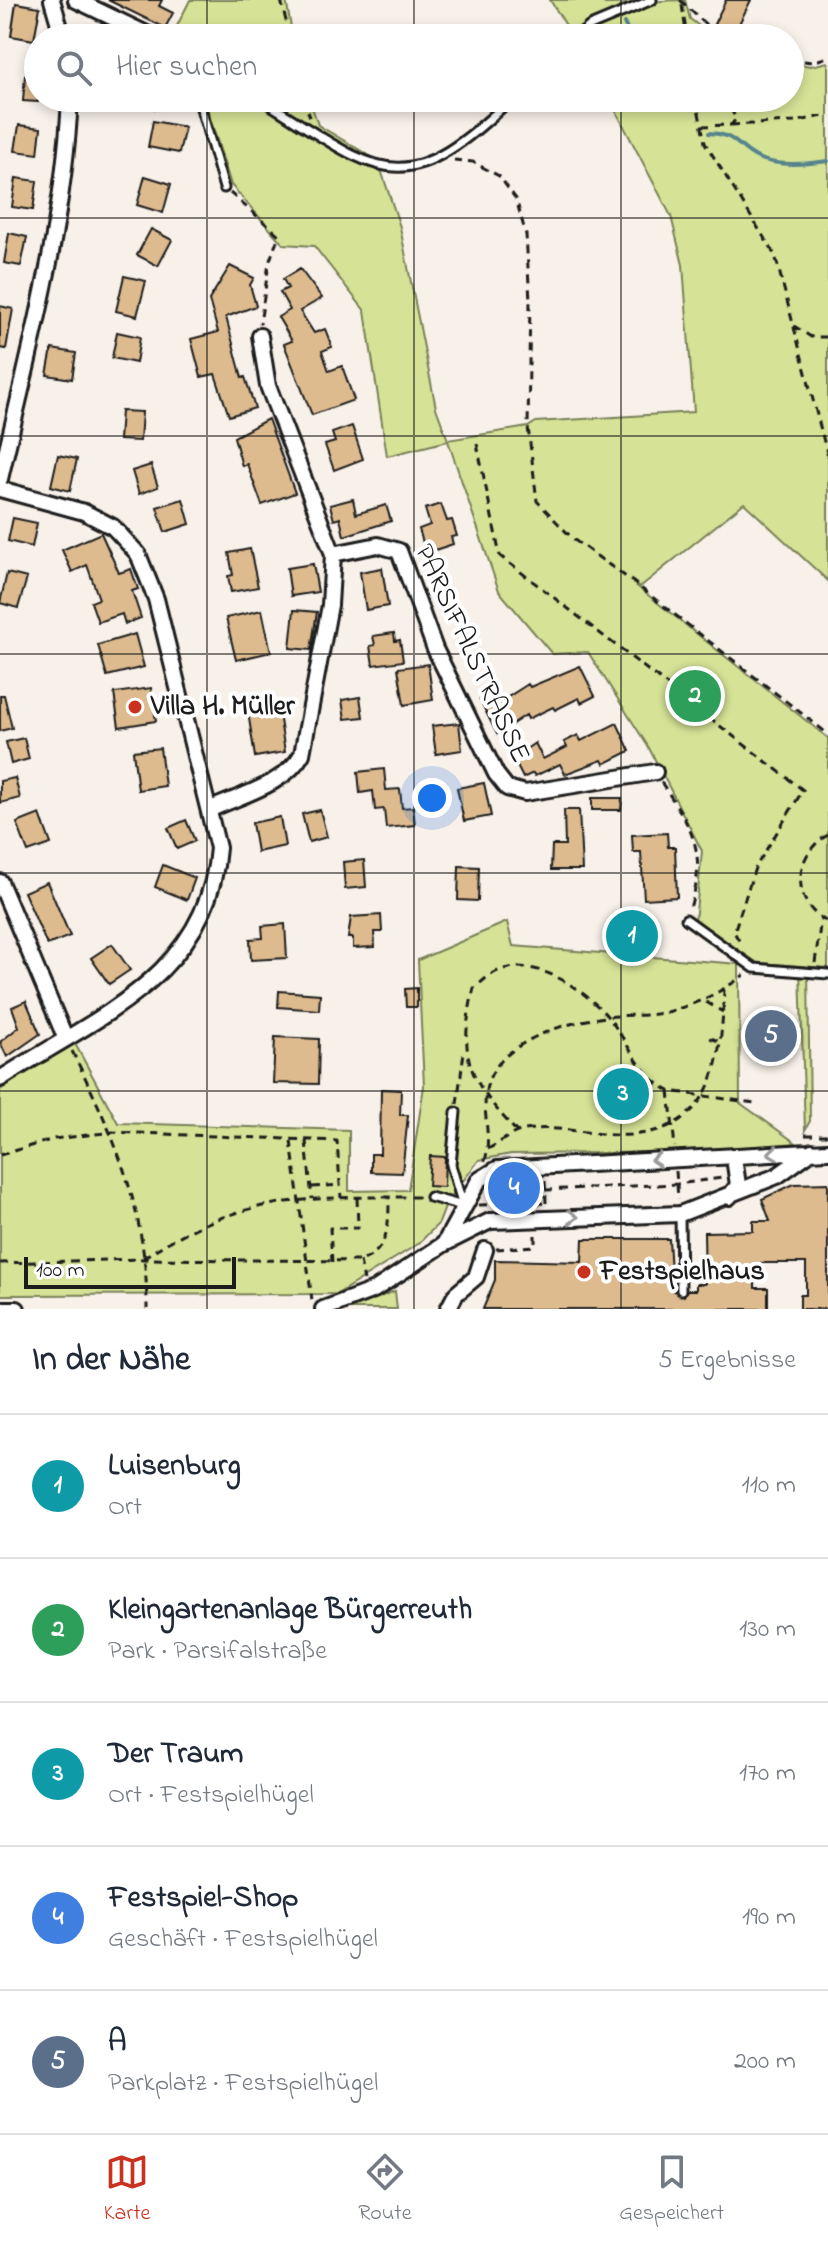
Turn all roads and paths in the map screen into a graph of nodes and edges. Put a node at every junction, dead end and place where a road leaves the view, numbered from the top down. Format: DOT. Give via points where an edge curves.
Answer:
graph roads {
  1 [pos="52,0"];
  2 [pos="76,0"];
  3 [pos="281,0"];
  4 [pos="652,0"];
  5 [pos="680,0"];
  6 [pos="682,5"];
  7 [pos="59,24"];
  8 [pos="126,24"];
  9 [pos="287,24"];
  10 [pos="595,24"];
  11 [pos="685,24"];
  12 [pos="704,24"];
  13 [pos="828,57"];
  14 [pos="804,61"];
  15 [pos="69,112"];
  16 [pos="202,112"];
  17 [pos="282,112"];
  18 [pos="308,112"];
  19 [pos="497,112"];
  20 [pos="698,112"];
  21 [pos="732,112"];
  22 [pos="828,115"];
  23 [pos="731,125"];
  24 [pos="701,126"];
  25 [pos="316,133"];
  26 [pos="467,140"];
  27 [pos="439,158"];
  28 [pos="473,162"];
  29 [pos="224,188"];
  30 [pos="794,326"];
  31 [pos="260,336"];
  32 [pos="828,337"];
  33 [pos="477,444"];
  34 [pos="828,457"];
  35 [pos="0,479"];
  36 [pos="0,489"];
  37 [pos="333,554"];
  38 [pos="828,734"];
  39 [pos="655,772"];
  40 [pos="211,809"];
  41 [pos="828,835"];
  42 [pos="0,882"];
  43 [pos="686,919"];
  44 [pos="821,919"];
  45 [pos="828,922"];
  46 [pos="754,968"];
  47 [pos="814,973"];
  48 [pos="828,974"];
  49 [pos="724,990"];
  50 [pos="704,1001"];
  51 [pos="723,1012"];
  52 [pos="607,1016"];
  53 [pos="65,1037"];
  54 [pos="710,1038"];
  55 [pos="722,1042"];
  56 [pos="465,1050"];
  57 [pos="0,1079"];
  58 [pos="658,1085"];
  59 [pos="627,1088"];
  60 [pos="669,1091"];
  61 [pos="483,1095"];
  62 [pos="703,1096"];
  63 [pos="755,1103"];
  64 [pos="456,1112"];
  65 [pos="672,1125"];
  66 [pos="113,1132"];
  67 [pos="517,1132"];
  68 [pos="805,1135"];
  69 [pos="828,1135"];
  70 [pos="291,1141"];
  71 [pos="306,1141"];
  72 [pos="488,1149"];
  73 [pos="812,1151"];
  74 [pos="828,1151"];
  75 [pos="0,1155"];
  76 [pos="734,1158"];
  77 [pos="676,1159"];
  78 [pos="545,1165"];
  79 [pos="738,1176"];
  80 [pos="479,1180"];
  81 [pos="677,1184"];
  82 [pos="340,1185"];
  83 [pos="311,1187"];
  84 [pos="545,1190"];
  85 [pos="389,1197"];
  86 [pos="430,1197"];
  87 [pos="729,1197"];
  88 [pos="341,1198"];
  89 [pos="357,1198"];
  90 [pos="298,1199"];
  91 [pos="312,1199"];
  92 [pos="546,1203"];
  93 [pos="560,1203"];
  94 [pos="463,1206"];
  95 [pos="679,1207"];
  96 [pos="444,1244"];
  97 [pos="535,1246"];
  98 [pos="485,1250"];
  99 [pos="142,1259"];
  100 [pos="307,1261"];
  101 [pos="360,1261"];
  102 [pos="332,1262"];
  103 [pos="0,1263"];
  104 [pos="364,1278"];
  105 [pos="681,1290"];
  106 [pos="0,1309"];
  107 [pos="17,1309"];
  108 [pos="147,1309"];
  109 [pos="313,1309"];
  110 [pos="323,1309"];
  111 [pos="448,1309"];
  1 -- 7 [label="street"];
  2 -- 8 [label="street"];
  3 -- 9 [label="path"];
  4 -- 10 [label="lane"];
  5 -- 6 [label="path"];
  6 -- 11 [label="path"];
  6 -- 12 [label="path"];
  13 -- 14 [label="path"];
  15 -- 35 [label="street" via="59,203"];
  16 -- 29 [label="lane"];
  17 -- 25 [label="lane"];
  18 -- 25 [label="path"];
  19 -- 26 [label="lane"];
  20 -- 24 [label="path"];
  21 -- 23 [label="path" via="736,119"];
  22 -- 23 [label="path"];
  23 -- 24 [label="path"];
  24 -- 30 [label="path" via="720,172 775,255"];
  25 -- 27 [label="lane" via="373,167 404,170"];
  26 -- 27 [label="lane"];
  26 -- 28 [label="path"];
  27 -- 28 [label="path"];
  28 -- 38 [label="path" via="499,176 516,199 526,235 528,427 537,501 573,539"];
  29 -- 31 [label="path" via="279,235 259,309"];
  30 -- 32 [label="path" via="811,337"];
  30 -- 34 [label="path"];
  31 -- 37 [label="street" via="268,386"];
  33 -- 46 [label="path" via="500,556 803,790 755,868 734,932"];
  36 -- 40 [label="street" via="84,512 113,527 138,554 156,599"];
  37 -- 39 [label="street, PARSIFALSTRASSE" via="378,545 399,551 435,649 507,788 525,793"];
  37 -- 40 [label="street" via="330,605 302,754 283,776"];
  39 -- 43 [label="path" via="700,851"];
  40 -- 53 [label="street" via="218,860 185,946 154,981"];
  41 -- 44 [label="path" via="812,846 800,876 809,907"];
  42 -- 53 [label="street"];
  43 -- 46 [label="lane"];
  44 -- 45 [label="path"];
  44 -- 47 [label="path"];
  46 -- 47 [label="lane"];
  46 -- 49 [label="path"];
  47 -- 48 [label="lane"];
  49 -- 50 [label="path"];
  49 -- 51 [label="path"];
  50 -- 51 [label="path"];
  50 -- 52 [label="path" via="638,1017"];
  51 -- 55 [label="path"];
  52 -- 56 [label="path" via="540,970 516,967 494,972 474,988"];
  52 -- 58 [label="path" via="636,1063"];
  52 -- 61 [label="path" via="535,1037 498,1066"];
  53 -- 57 [label="street"];
  53 -- 66 [label="path"];
  54 -- 55 [label="path"];
  55 -- 62 [label="path"];
  56 -- 61 [label="path"];
  56 -- 64 [label="path"];
  58 -- 59 [label="path" via="635,1081"];
  58 -- 60 [label="path"];
  60 -- 62 [label="path"];
  60 -- 65 [label="path"];
  61 -- 67 [label="path"];
  61 -- 72 [label="path"];
  62 -- 63 [label="path"];
  62 -- 65 [label="path" via="696,1110"];
  64 -- 94 [label="lane" via="451,1165"];
  65 -- 67 [label="path" via="631,1135"];
  65 -- 77 [label="path"];
  66 -- 70 [label="path"];
  66 -- 75 [label="path" via="54,1139"];
  66 -- 99 [label="path" via="130,1181"];
  67 -- 72 [label="path"];
  68 -- 69 [label="path"];
  70 -- 71 [label="path"];
  70 -- 90 [label="path"];
  71 -- 82 [label="path" via="337,1141"];
  71 -- 83 [label="path"];
  72 -- 80 [label="path"];
  73 -- 74 [label="street"];
  73 -- 76 [label="street, one-way"];
  73 -- 87 [label="street" via="777,1176"];
  76 -- 77 [label="street"];
  76 -- 79 [label="street"];
  77 -- 78 [label="street, one-way"];
  78 -- 80 [label="street" via="506,1167"];
  78 -- 84 [label="path"];
  79 -- 81 [label="path"];
  79 -- 87 [label="street"];
  80 -- 94 [label="street"];
  81 -- 84 [label="path"];
  81 -- 95 [label="path"];
  82 -- 83 [label="path"];
  82 -- 88 [label="path"];
  83 -- 91 [label="path"];
  84 -- 92 [label="path"];
  85 -- 86 [label="path"];
  85 -- 89 [label="path"];
  85 -- 101 [label="path" via="381,1248"];
  86 -- 94 [label="lane"];
  87 -- 95 [label="street"];
  88 -- 89 [label="path"];
  88 -- 91 [label="path"];
  89 -- 102 [label="path" via="358,1228 330,1228"];
  90 -- 91 [label="path"];
  90 -- 99 [label="path" via="243,1208 180,1233"];
  90 -- 100 [label="path"];
  92 -- 93 [label="path"];
  92 -- 94 [label="path"];
  94 -- 96 [label="street"];
  96 -- 95 [label="street, one-way" via="501,1220"];
  95 -- 105 [label="lane"];
  96 -- 110 [label="street" via="374,1290"];
  97 -- 98 [label="path"];
  98 -- 111 [label="street" via="476,1277"];
  99 -- 100 [label="path"];
  99 -- 103 [label="path"];
  99 -- 108 [label="path"];
  100 -- 102 [label="path"];
  100 -- 109 [label="path"];
  101 -- 102 [label="path"];
  101 -- 104 [label="path"];
  106 -- 107 [label="street"];
}
